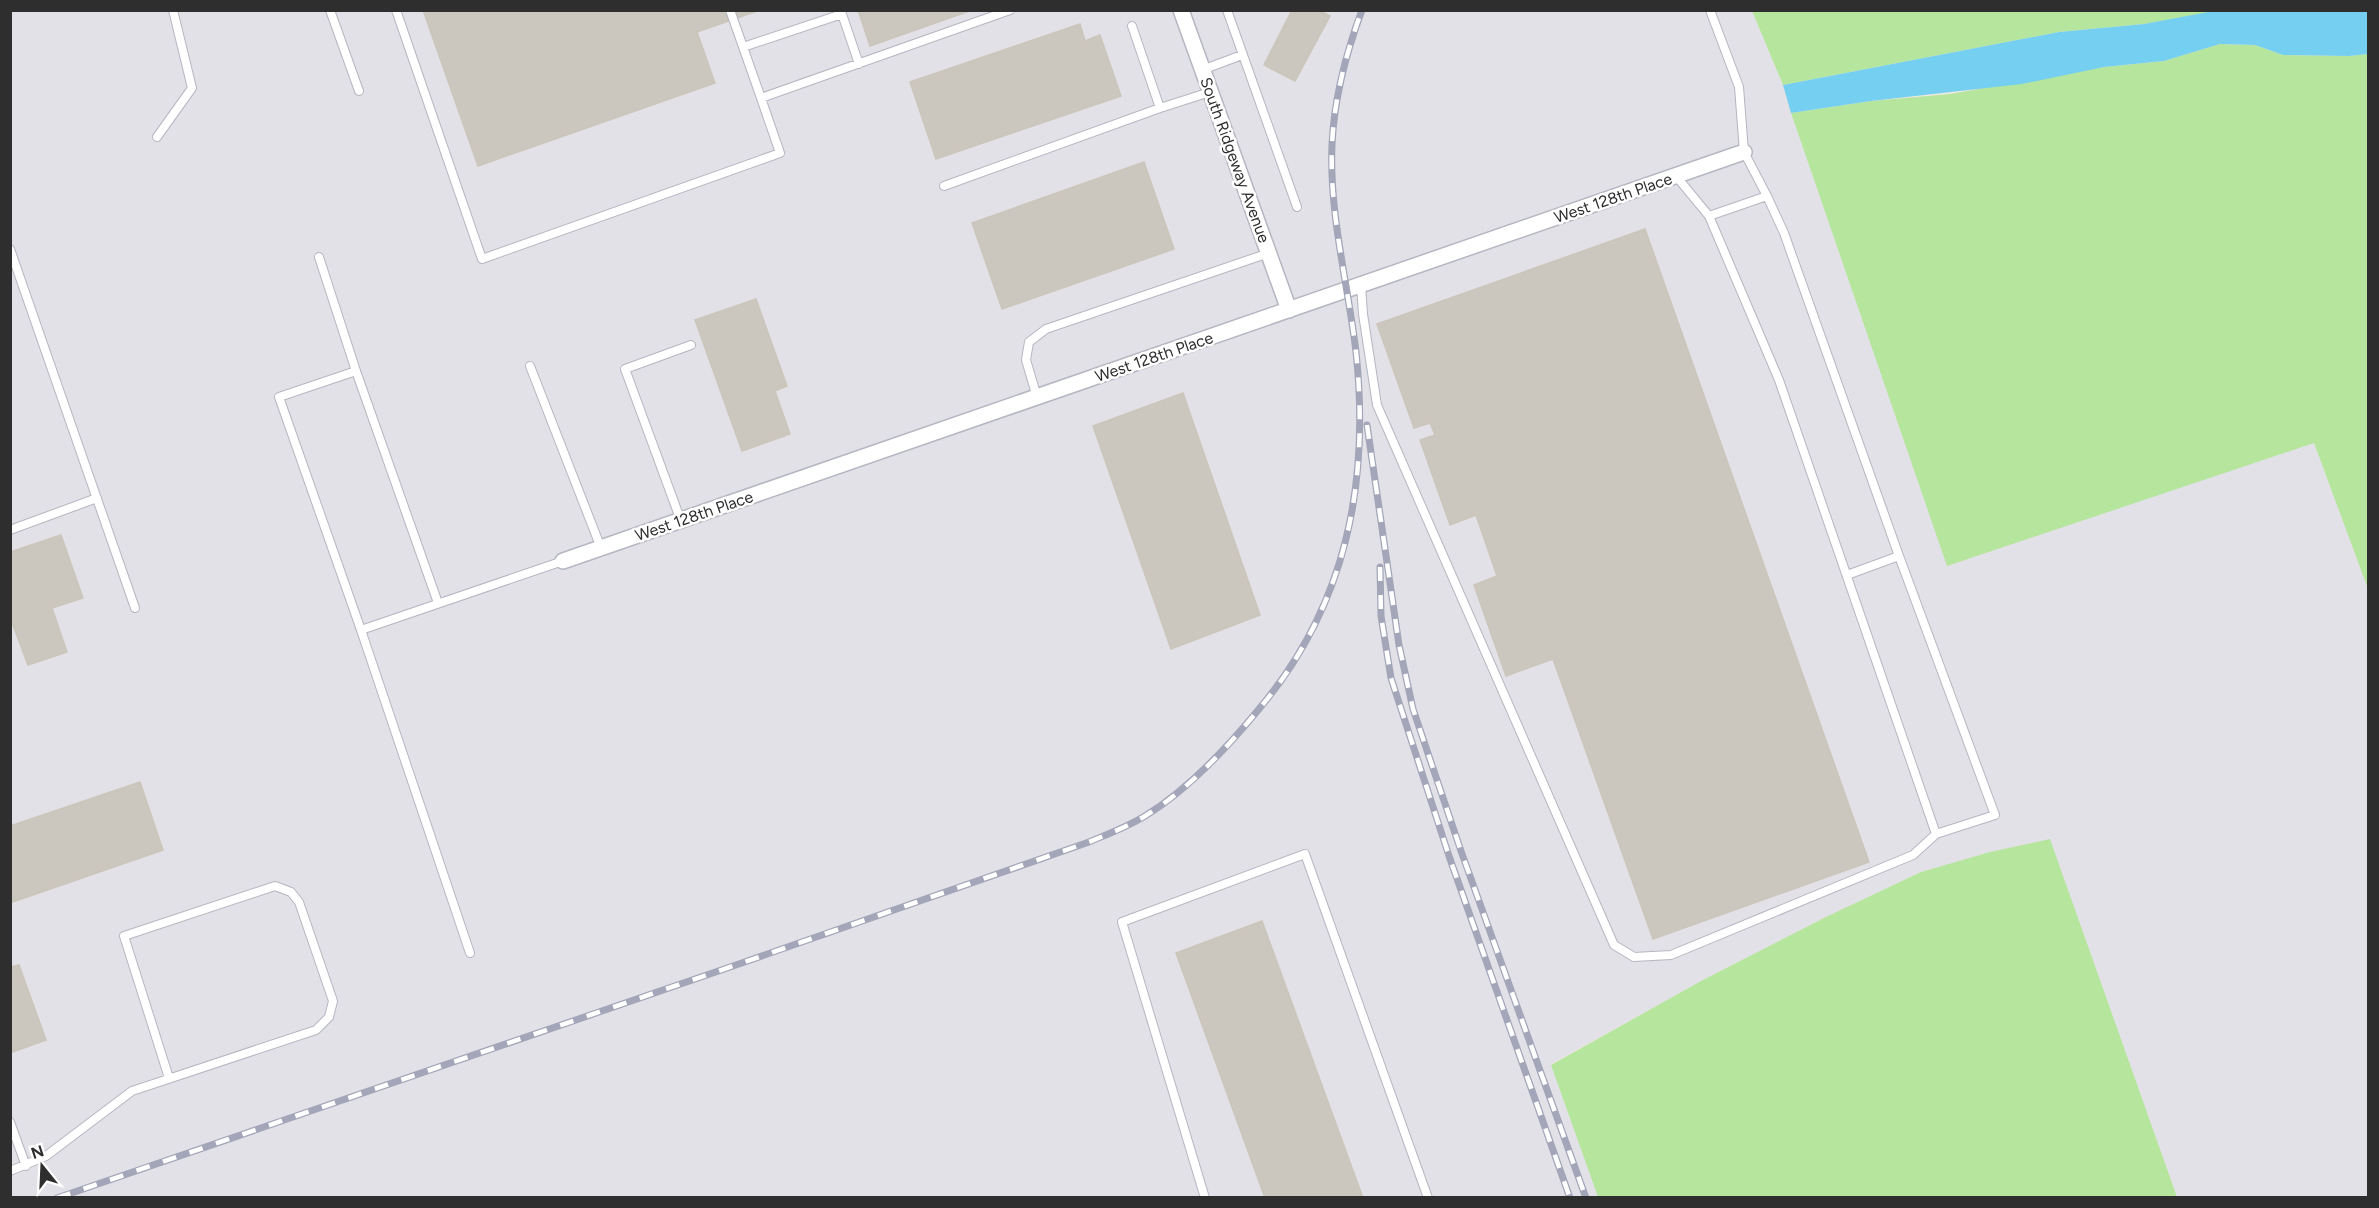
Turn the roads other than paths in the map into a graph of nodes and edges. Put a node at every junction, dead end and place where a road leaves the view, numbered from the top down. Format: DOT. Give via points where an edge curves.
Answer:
graph roads {
  1 [pos="173,10"];
  2 [pos="330,10"];
  3 [pos="396,10"];
  4 [pos="730,10"];
  5 [pos="1011,10"];
  6 [pos="1181,10"];
  7 [pos="1227,10"];
  8 [pos="1710,10"];
  9 [pos="1132,26"];
  10 [pos="743,47"];
  11 [pos="1242,55"];
  12 [pos="859,64"];
  13 [pos="1202,70"];
  14 [pos="359,91"];
  15 [pos="1210,92"];
  16 [pos="761,98"];
  17 [pos="1160,108"];
  18 [pos="157,137"];
  19 [pos="1744,152"];
  20 [pos="1676,176"];
  21 [pos="944,186"];
  22 [pos="1767,196"];
  23 [pos="1297,207"];
  24 [pos="1709,216"];
  25 [pos="10,249"];
  26 [pos="1269,253"];
  27 [pos="319,257"];
  28 [pos="1361,285"];
  29 [pos="1289,310"];
  30 [pos="691,345"];
  31 [pos="530,366"];
  32 [pos="356,371"];
  33 [pos="1038,397"];
  34 [pos="97,498"];
  35 [pos="681,521"];
  36 [pos="10,530"];
  37 [pos="601,548"];
  38 [pos="1899,555"];
  39 [pos="562,561"];
  40 [pos="1847,575"];
  41 [pos="438,603"];
  42 [pos="135,608"];
  43 [pos="361,630"];
  44 [pos="1936,834"];
  45 [pos="470,953"];
  46 [pos="169,1078"];
  47 [pos="10,1122"];
  48 [pos="26,1166"];
  49 [pos="10,1171"];
  50 [pos="1205,1197"];
  51 [pos="1428,1197"];
  1 -- 18 [label="lane" via="192,88"];
  2 -- 14 [label="lane"];
  3 -- 16 [label="lane" via="482,259 780,153"];
  4 -- 10 [label="lane"];
  5 -- 12 [label="lane"];
  6 -- 13 [label="street, South Ridgeway Avenue"];
  7 -- 11 [label="lane"];
  8 -- 19 [label="lane" via="1738,87"];
  9 -- 17 [label="lane"];
  10 -- 12 [label="lane" via="842,14"];
  10 -- 16 [label="lane"];
  11 -- 13 [label="lane"];
  11 -- 23 [label="lane"];
  12 -- 16 [label="lane"];
  13 -- 15 [label="street, South Ridgeway Avenue"];
  15 -- 17 [label="lane"];
  15 -- 26 [label="street, South Ridgeway Avenue"];
  17 -- 21 [label="lane"];
  19 -- 20 [label="street, West 128th Place"];
  19 -- 22 [label="lane"];
  20 -- 24 [label="lane"];
  20 -- 28 [label="street, West 128th Place"];
  22 -- 24 [label="lane"];
  22 -- 38 [label="lane" via="1784,232"];
  24 -- 40 [label="lane" via="1779,380"];
  25 -- 34 [label="lane"];
  26 -- 29 [label="street, South Ridgeway Avenue"];
  26 -- 33 [label="lane" via="1046,329 1029,342 1026,360"];
  27 -- 32 [label="lane"];
  28 -- 29 [label="street, West 128th Place"];
  28 -- 44 [label="lane" via="1377,405 1614,945 1634,957 1671,955 1913,855"];
  29 -- 33 [label="street, West 128th Place"];
  30 -- 35 [label="lane" via="625,369"];
  31 -- 37 [label="lane"];
  32 -- 41 [label="lane"];
  32 -- 43 [label="lane" via="279,397"];
  33 -- 35 [label="street, West 128th Place"];
  34 -- 36 [label="lane"];
  34 -- 42 [label="lane"];
  35 -- 37 [label="street, West 128th Place"];
  37 -- 39 [label="street, West 128th Place"];
  38 -- 40 [label="lane"];
  38 -- 44 [label="lane" via="1995,815"];
  39 -- 41 [label="lane"];
  40 -- 44 [label="lane"];
  41 -- 43 [label="lane"];
  43 -- 45 [label="lane"];
  46 -- 46 [label="lane" via="316,1030 329,1017 333,1001 299,902 291,892 275,886 124,936"];
  46 -- 48 [label="lane" via="132,1091 46,1156"];
  47 -- 48 [label="lane"];
  48 -- 49 [label="lane"];
  50 -- 51 [label="lane" via="1122,922 1305,854"];
}
